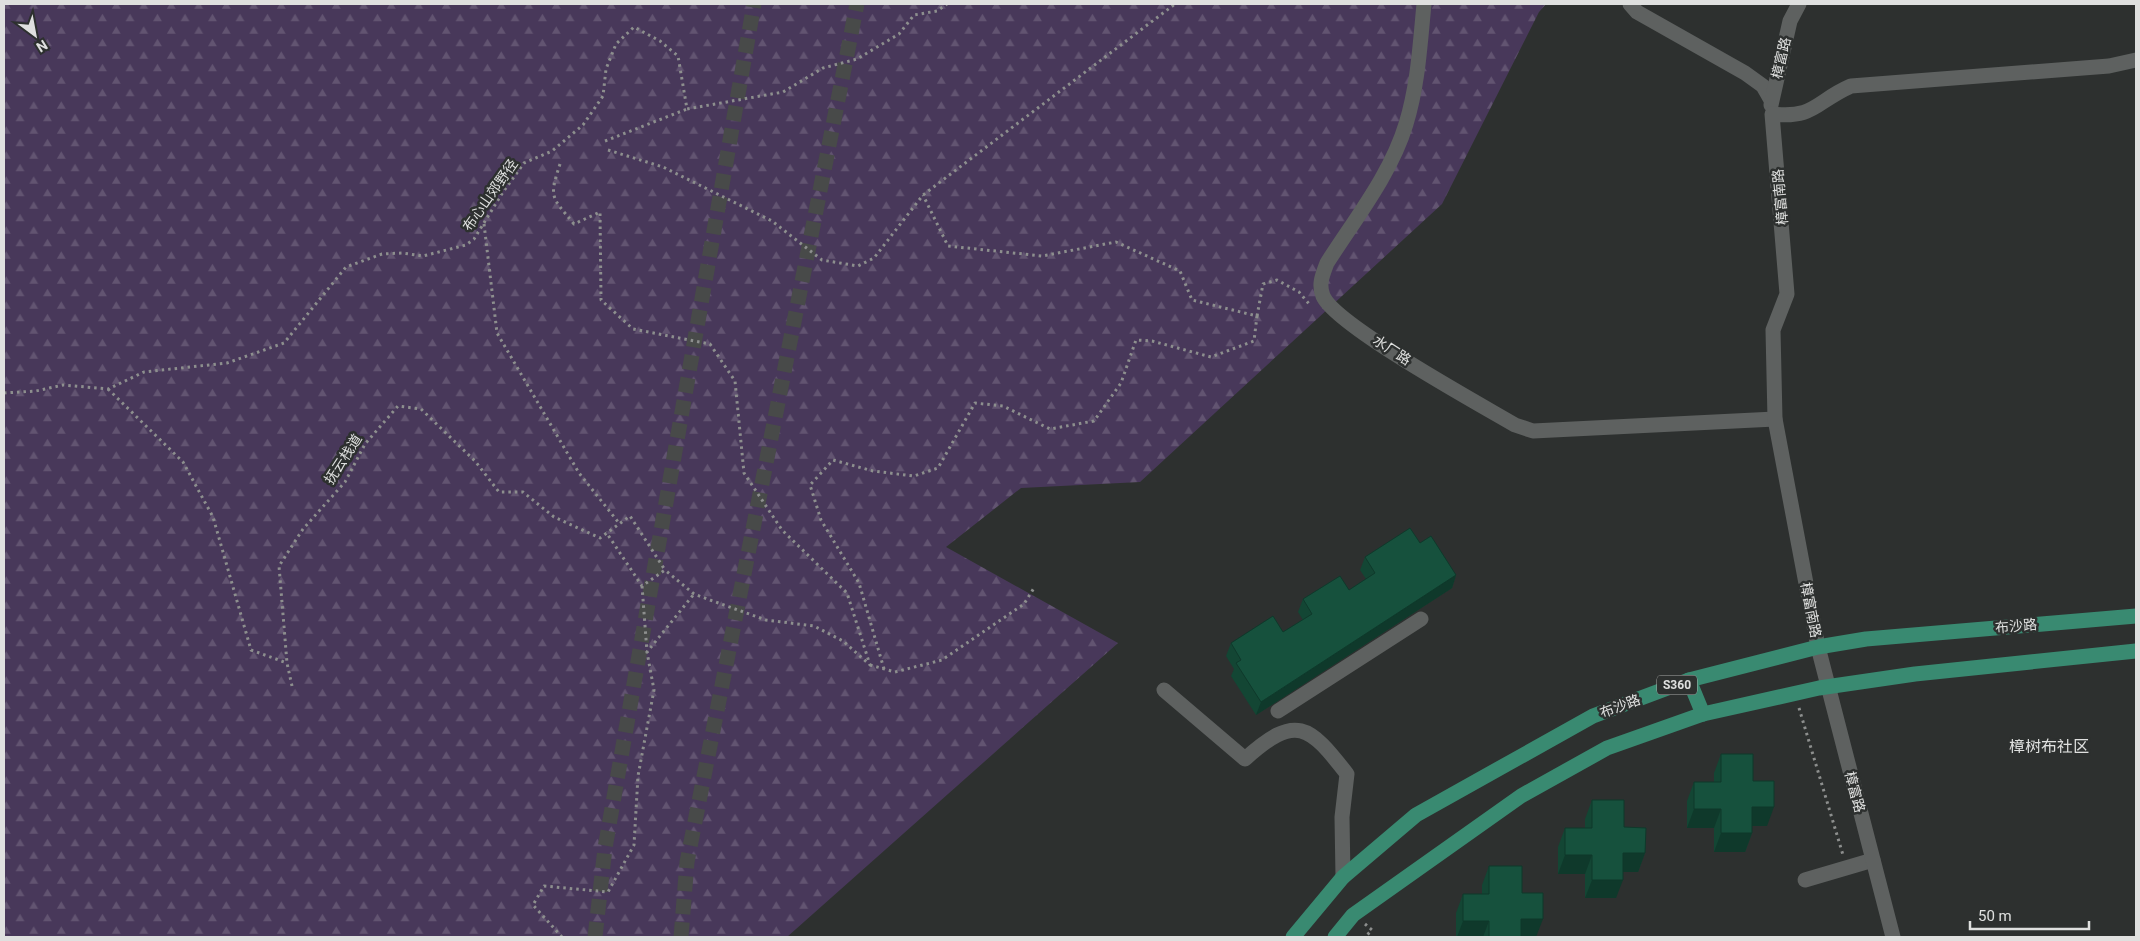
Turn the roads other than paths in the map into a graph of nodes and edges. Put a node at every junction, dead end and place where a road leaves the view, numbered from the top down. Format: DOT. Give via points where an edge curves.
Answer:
graph roads {
  1 [pos="1424,4"];
  2 [pos="1630,4"];
  3 [pos="1800,4"];
  4 [pos="2136,60"];
  5 [pos="1771,107"];
  6 [pos="1775,419"];
  7 [pos="2136,616"];
  8 [pos="1421,619"];
  9 [pos="1818,647"];
  10 [pos="2136,651"];
  11 [pos="1690,680"];
  12 [pos="1828,687"];
  13 [pos="1164,690"];
  14 [pos="1278,711"];
  15 [pos="1703,714"];
  16 [pos="1873,860"];
  17 [pos="1343,877"];
  18 [pos="1805,880"];
  19 [pos="1293,937"];
  20 [pos="1335,937"];
  21 [pos="1893,937"];
  1 -- 6 [label="street, 水厂路" via="1416,84 1406,126 1391,161 1327,263 1320,282 1323,296 1331,307 1397,354 1507,420 1533,431"];
  2 -- 5 [label="street" via="1637,12 1763,86"];
  3 -- 5 [label="street, 樟富路" via="1790,21"];
  4 -- 5 [label="street" via="2109,66 1851,86 1810,111 1786,116"];
  5 -- 6 [label="street, 樟富南路" via="1787,294 1773,330"];
  6 -- 9 [label="street, 樟富南路"];
  7 -- 9 [label="main road, 布沙路 / S360" via="1866,639"];
  8 -- 14 [label="street"];
  9 -- 11 [label="main road, 布沙路 / S360"];
  9 -- 12 [label="street, 樟富路"];
  10 -- 12 [label="main road, S360" via="1915,674"];
  11 -- 15 [label="main road"];
  11 -- 17 [label="main road, 布沙路 / S360" via="1593,716 1416,814"];
  12 -- 15 [label="main road, S360"];
  12 -- 16 [label="street, 樟富路"];
  13 -- 17 [label="street" via="1245,758 1284,730 1308,733 1322,742 1347,774 1342,817"];
  15 -- 20 [label="main road, S360" via="1607,748 1520,796 1353,915"];
  16 -- 18 [label="street"];
  16 -- 21 [label="street, 樟富路"];
  17 -- 19 [label="main road, 布沙路 / S360"];
}
